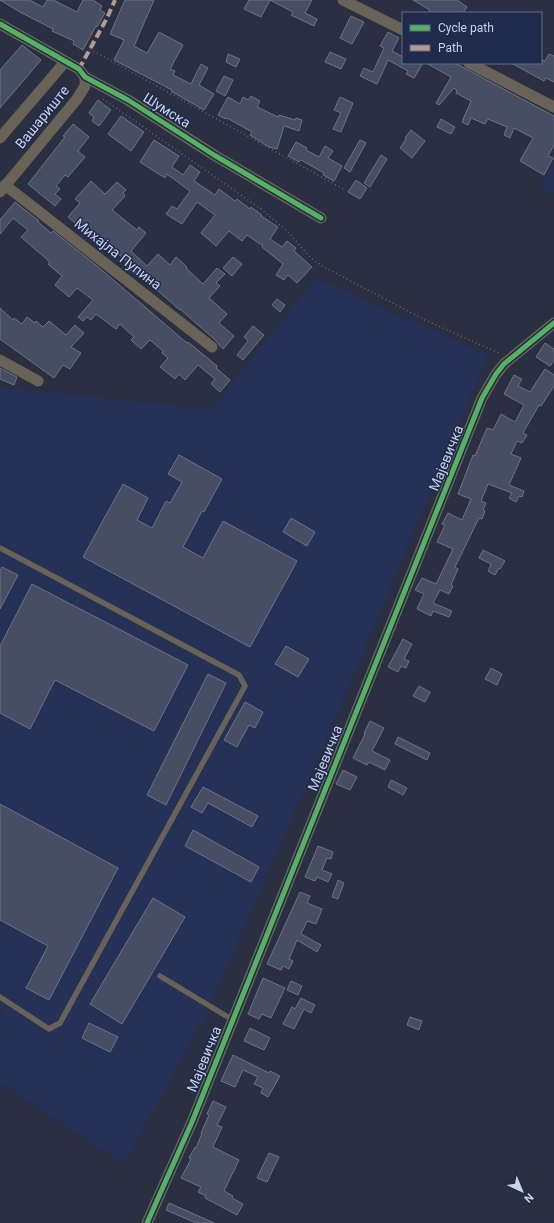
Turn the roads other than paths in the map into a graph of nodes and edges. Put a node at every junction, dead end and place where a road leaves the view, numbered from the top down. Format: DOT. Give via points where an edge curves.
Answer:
graph roads {
  1 [pos="343,0"];
  2 [pos="0,24"];
  3 [pos="402,30"];
  4 [pos="65,62"];
  5 [pos="471,64"];
  6 [pos="85,82"];
  7 [pos="554,107"];
  8 [pos="0,138"];
  9 [pos="3,188"];
  10 [pos="321,218"];
  11 [pos="554,323"];
  12 [pos="212,347"];
  13 [pos="0,360"];
  14 [pos="38,381"];
  15 [pos="0,548"];
  16 [pos="160,976"];
  17 [pos="0,997"];
  18 [pos="233,1020"];
  19 [pos="147,1223"];
  1 -- 3 [label="street"];
  2 -- 4 [label="street, Шумска"];
  4 -- 6 [label="street, Шумска" via="78,69"];
  4 -- 8 [label="street, Вашариште"];
  5 -- 7 [label="street"];
  6 -- 9 [label="street, Вашариште" via="77,99"];
  6 -- 10 [label="street, Шумска" via="128,100 214,155"];
  9 -- 12 [label="street, Михајла Пупина"];
  11 -- 18 [label="street, Мајевичка" via="510,359 496,374 482,398"];
  13 -- 14 [label="street"];
  15 -- 17 [label="lane" via="239,675 244,686 60,1024 49,1029"];
  16 -- 18 [label="lane"];
  18 -- 19 [label="street, Мајевичка" via="192,1122"];
}
